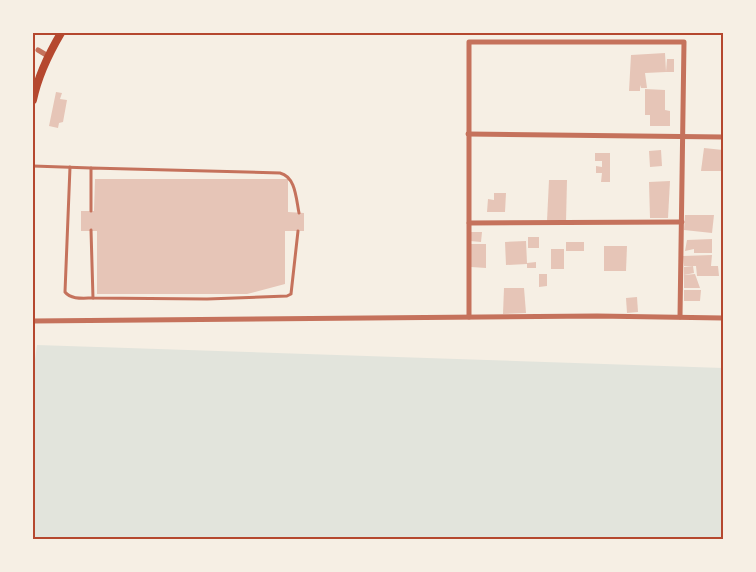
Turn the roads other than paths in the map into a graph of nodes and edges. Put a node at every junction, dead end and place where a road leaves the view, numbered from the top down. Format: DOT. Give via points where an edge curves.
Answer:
graph roads {
  1 [pos="61,33"];
  2 [pos="38,50"];
  3 [pos="48,56"];
  4 [pos="33,100"];
  5 [pos="468,134"];
  6 [pos="683,135"];
  7 [pos="723,137"];
  8 [pos="33,166"];
  9 [pos="70,167"];
  10 [pos="91,168"];
  11 [pos="91,211"];
  12 [pos="299,213"];
  13 [pos="682,222"];
  14 [pos="469,223"];
  15 [pos="91,230"];
  16 [pos="298,231"];
  17 [pos="93,298"];
  18 [pos="469,317"];
  19 [pos="680,317"];
  20 [pos="723,318"];
  21 [pos="33,321"];
  1 -- 3 [label="main road"];
  2 -- 3 [label="street"];
  3 -- 4 [label="main road"];
  5 -- 6 [label="street"];
  5 -- 6 [label="street" via="470,42 684,42"];
  5 -- 14 [label="street"];
  6 -- 7 [label="street"];
  6 -- 13 [label="street"];
  8 -- 9 [label="lane"];
  9 -- 10 [label="lane"];
  9 -- 17 [label="lane" via="65,292 68,296"];
  10 -- 11 [label="lane"];
  10 -- 12 [label="lane" via="286,174 292,179"];
  13 -- 14 [label="street"];
  13 -- 19 [label="street"];
  14 -- 18 [label="street"];
  15 -- 17 [label="lane"];
  16 -- 17 [label="lane" via="293,291 287,296"];
  18 -- 19 [label="street"];
  18 -- 21 [label="street"];
  19 -- 20 [label="street"];
}
